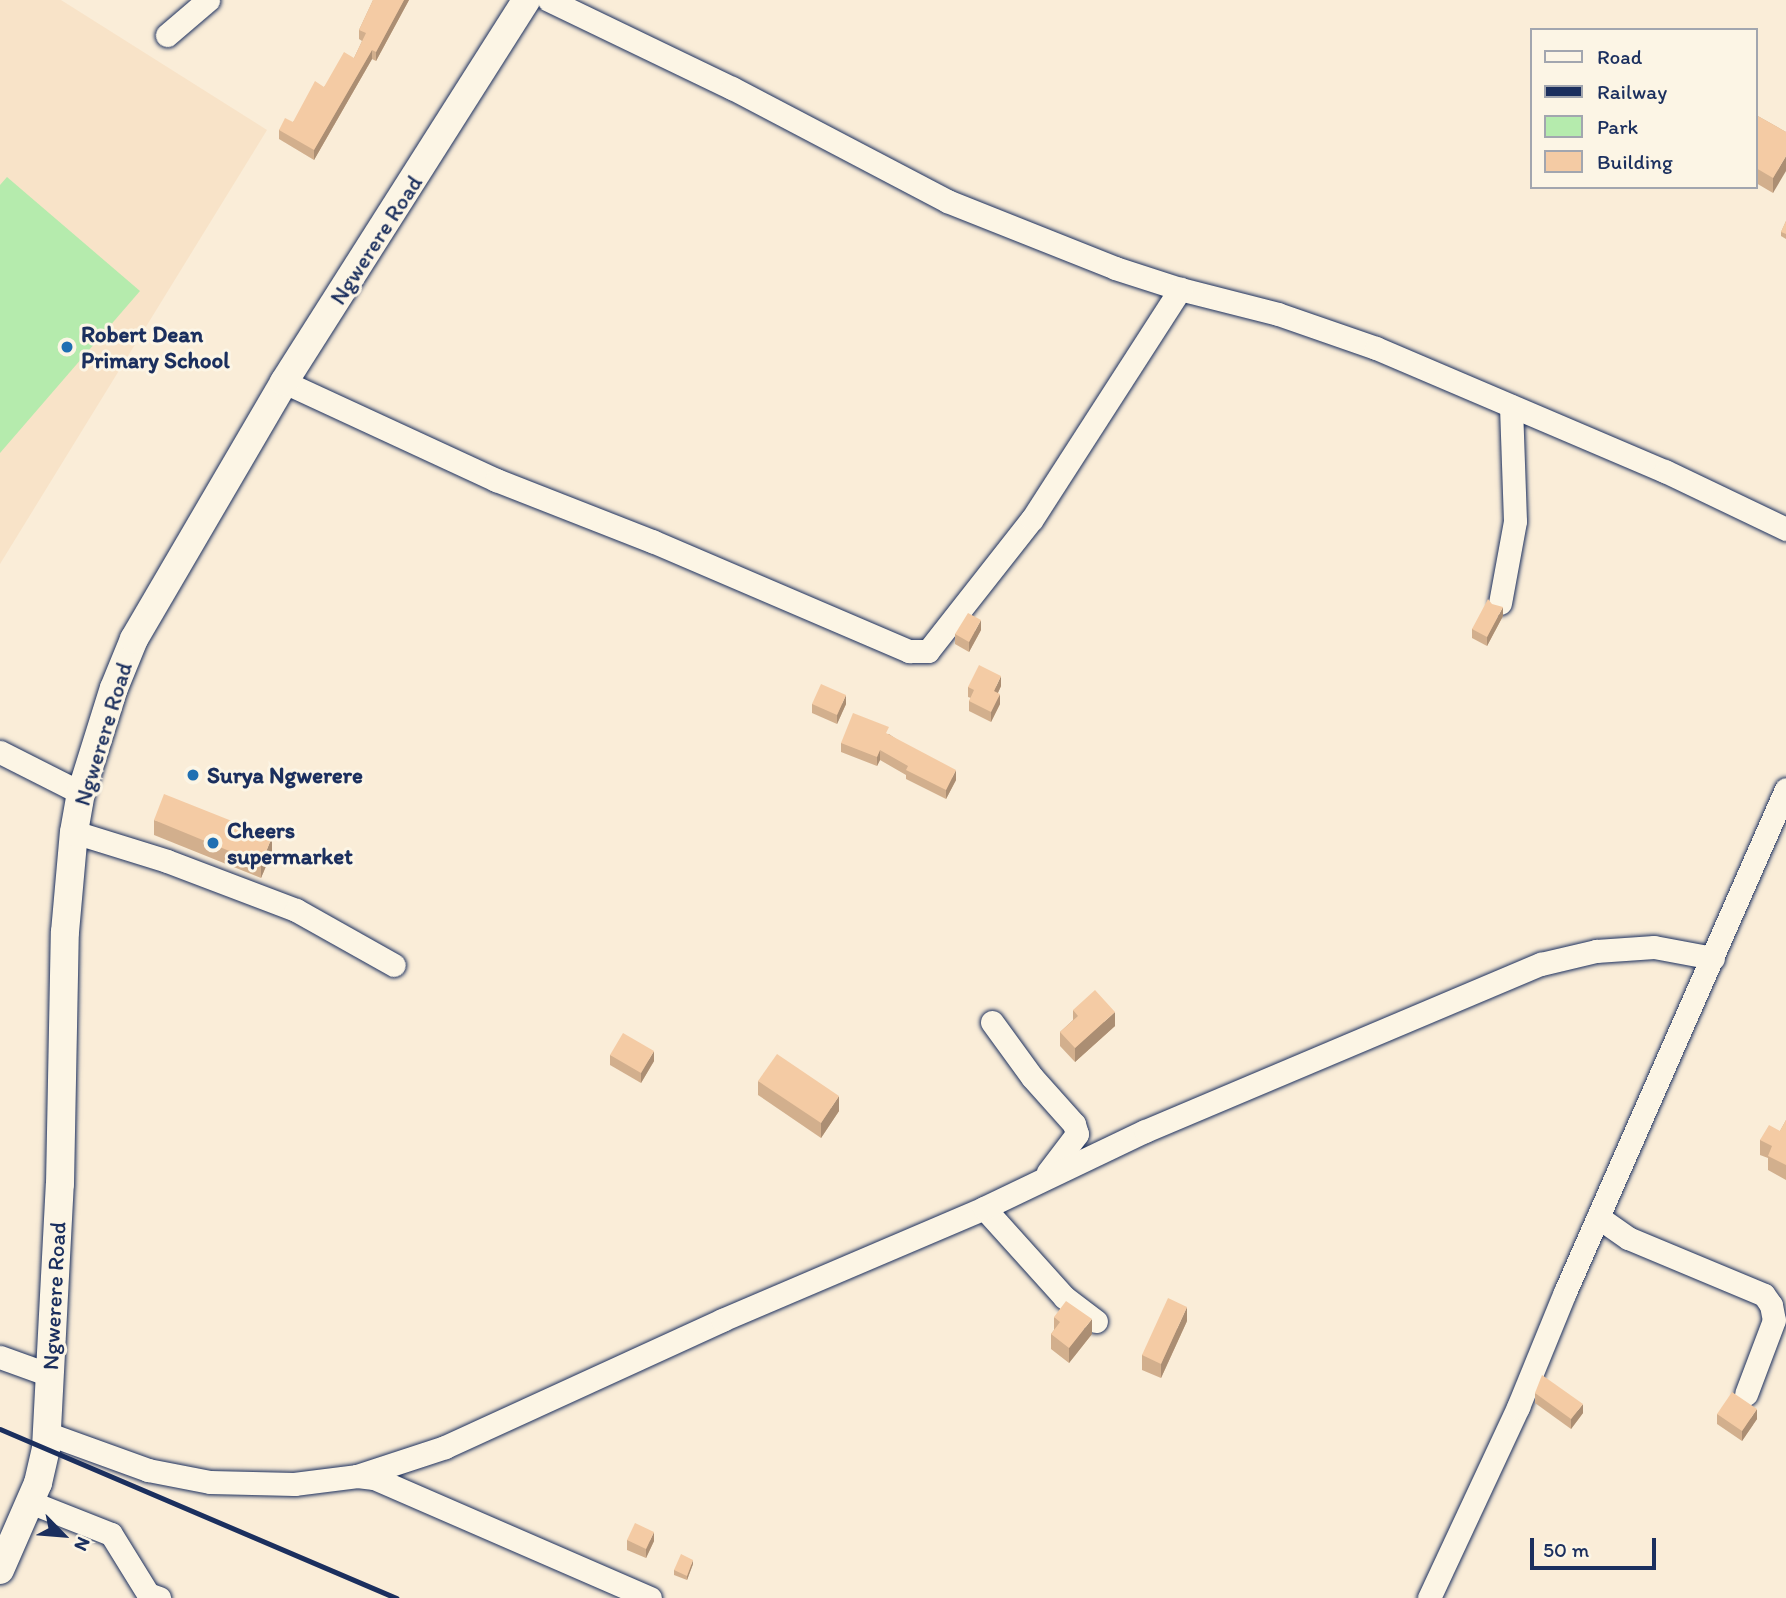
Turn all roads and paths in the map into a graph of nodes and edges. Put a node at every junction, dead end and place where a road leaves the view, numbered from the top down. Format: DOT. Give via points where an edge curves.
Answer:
graph roads {
  1 [pos="208,0"];
  2 [pos="526,0"];
  3 [pos="549,0"];
  4 [pos="167,35"];
  5 [pos="1180,289"];
  6 [pos="284,382"];
  7 [pos="1511,406"];
  8 [pos="1786,529"];
  9 [pos="1500,603"];
  10 [pos="0,752"];
  11 [pos="1786,789"];
  12 [pos="81,793"];
  13 [pos="74,832"];
  14 [pos="1713,958"];
  15 [pos="394,965"];
  16 [pos="992,1022"];
  17 [pos="1032,1185"];
  18 [pos="984,1208"];
  19 [pos="1598,1217"];
  20 [pos="1096,1321"];
  21 [pos="0,1357"];
  22 [pos="50,1375"];
  23 [pos="1746,1394"];
  24 [pos="46,1433"];
  25 [pos="358,1476"];
  26 [pos="30,1502"];
  27 [pos="9,1525"];
  28 [pos="0,1570"];
  29 [pos="159,1598"];
  30 [pos="650,1598"];
  31 [pos="1429,1598"];
  1 -- 4 [label="street"];
  2 -- 6 [label="main road, Ngwerere Road"];
  3 -- 5 [label="street" via="732,88 947,201 1050,244"];
  5 -- 6 [label="street" via="1032,519 928,651 909,651 496,480"];
  5 -- 7 [label="street" via="1322,328"];
  6 -- 12 [label="main road, Ngwerere Road" via="134,639"];
  7 -- 8 [label="street" via="1665,471"];
  7 -- 9 [label="street" via="1515,521"];
  10 -- 12 [label="street"];
  11 -- 14 [label="street"];
  12 -- 13 [label="main road, Ngwerere Road"];
  13 -- 15 [label="street" via="296,910"];
  13 -- 22 [label="main road, Ngwerere Road" via="65,932 60,1184"];
  14 -- 17 [label="street" via="1654,947 1596,951 1541,964 1145,1131"];
  14 -- 19 [label="street"];
  16 -- 17 [label="street" via="1074,1124 1077,1135 1054,1167"];
  17 -- 18 [label="street"];
  18 -- 20 [label="street" via="1064,1297"];
  18 -- 25 [label="street" via="722,1320 444,1447"];
  19 -- 23 [label="street" via="1628,1238 1764,1295 1774,1320"];
  19 -- 31 [label="street" via="1518,1407"];
  21 -- 22 [label="street"];
  22 -- 24 [label="main road, Ngwerere Road"];
  24 -- 25 [label="street" via="148,1470 210,1482 294,1484"];
  24 -- 26 [label="main road, Ngwerere Road" via="38,1483"];
  25 -- 30 [label="street" via="374,1478"];
  26 -- 27 [label="main road, Ngwerere Road"];
  26 -- 29 [label="street" via="111,1534 148,1594"];
  27 -- 28 [label="main road, Ngwerere Road"];
}
